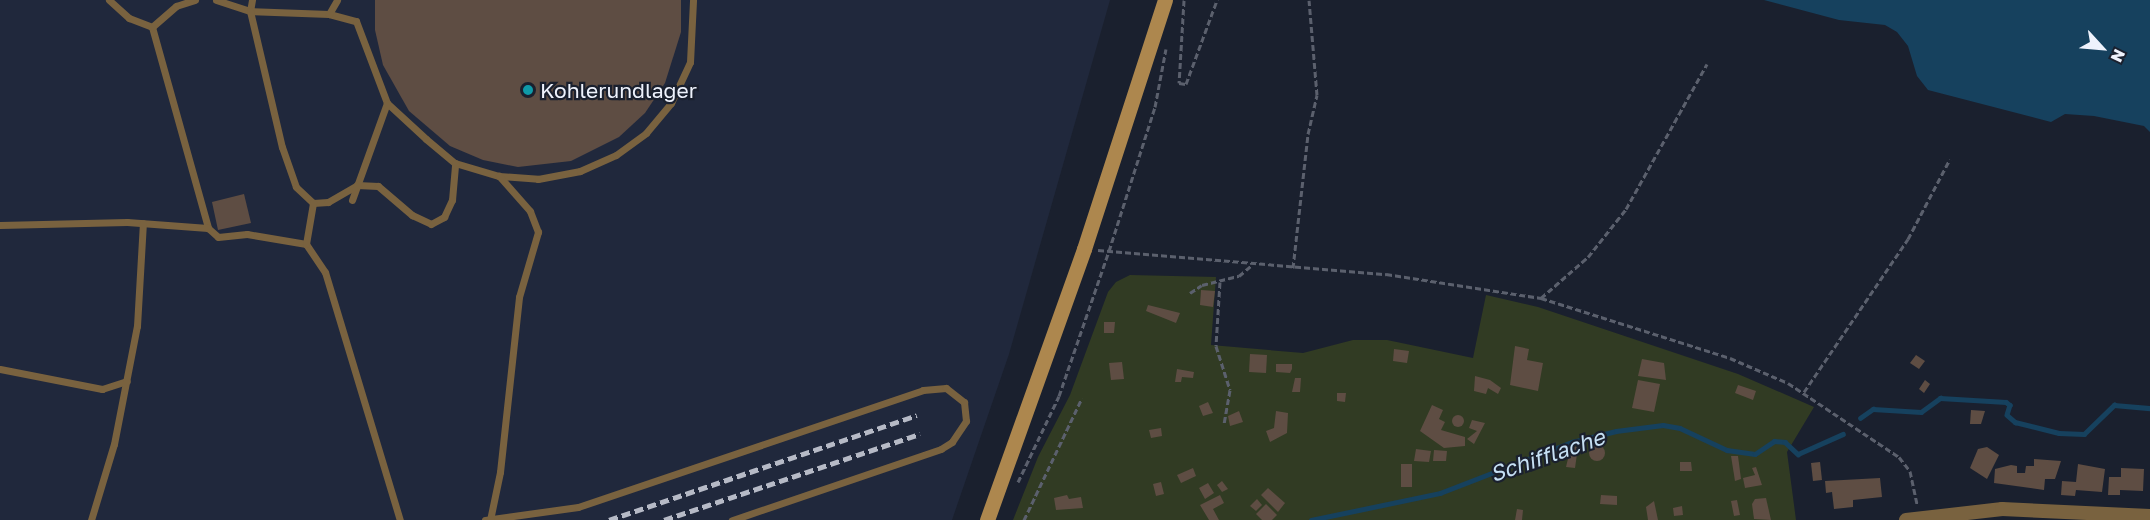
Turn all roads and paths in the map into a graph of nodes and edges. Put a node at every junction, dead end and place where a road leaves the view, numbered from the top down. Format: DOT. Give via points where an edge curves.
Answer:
graph roads {
  1 [pos="109,0"];
  2 [pos="195,0"];
  3 [pos="216,0"];
  4 [pos="252,0"];
  5 [pos="337,0"];
  6 [pos="693,0"];
  7 [pos="1179,0"];
  8 [pos="1184,0"];
  9 [pos="1217,0"];
  10 [pos="1309,0"];
  11 [pos="1170,5"];
  12 [pos="250,11"];
  13 [pos="329,14"];
  14 [pos="152,27"];
  15 [pos="1167,42"];
  16 [pos="1707,64"];
  17 [pos="387,103"];
  18 [pos="1950,159"];
  19 [pos="455,163"];
  20 [pos="499,176"];
  21 [pos="357,185"];
  22 [pos="352,200"];
  23 [pos="313,203"];
  24 [pos="143,223"];
  25 [pos="0,225"];
  26 [pos="208,228"];
  27 [pos="306,244"];
  28 [pos="1109,251"];
  29 [pos="1253,264"];
  30 [pos="1293,268"];
  31 [pos="1220,282"];
  32 [pos="1190,293"];
  33 [pos="1541,297"];
  34 [pos="0,369"];
  35 [pos="127,381"];
  36 [pos="1804,392"];
  37 [pos="1082,398"];
  38 [pos="1224,424"];
  39 [pos="1016,487"];
  40 [pos="2150,516"];
  41 [pos="1913,519"];
  42 [pos="92,520"];
  43 [pos="400,520"];
  44 [pos="488,520"];
  45 [pos="732,520"];
  46 [pos="987,520"];
  47 [pos="1024,520"];
  1 -- 14 [label="lane" via="129,18"];
  2 -- 14 [label="lane" via="176,6"];
  3 -- 12 [label="lane"];
  4 -- 12 [label="lane"];
  5 -- 13 [label="lane"];
  6 -- 20 [label="lane" via="690,62 671,103 646,133 616,155 580,171 538,179"];
  7 -- 11 [label="path"];
  8 -- 9 [label="path" via="1179,83 1186,84"];
  10 -- 30 [label="path" via="1317,95 1308,134"];
  11 -- 46 [label="main road"];
  12 -- 13 [label="lane"];
  12 -- 23 [label="lane" via="282,147 296,187"];
  13 -- 17 [label="lane" via="356,21"];
  14 -- 26 [label="lane"];
  15 -- 28 [label="path" via="1155,108"];
  16 -- 33 [label="path" via="1626,209 1588,257"];
  17 -- 19 [label="lane"];
  17 -- 21 [label="lane"];
  18 -- 36 [label="path" via="1908,239"];
  19 -- 20 [label="lane"];
  19 -- 21 [label="lane" via="452,200 444,217 431,224 412,215 378,186"];
  20 -- 44 [label="lane" via="530,211 538,232 519,297 500,472"];
  21 -- 22 [label="lane"];
  21 -- 23 [label="lane" via="327,202"];
  23 -- 27 [label="lane"];
  24 -- 25 [label="lane"];
  24 -- 26 [label="lane"];
  24 -- 35 [label="lane" via="137,326"];
  26 -- 27 [label="lane" via="218,237 248,234"];
  27 -- 43 [label="lane" via="325,272"];
  28 -- 29 [label="path"];
  28 -- 39 [label="path" via="1059,396"];
  29 -- 30 [label="path"];
  29 -- 31 [label="path" via="1239,276"];
  30 -- 33 [label="path" via="1396,275"];
  31 -- 32 [label="path" via="1202,285"];
  31 -- 38 [label="path" via="1215,346 1230,390"];
  33 -- 36 [label="path" via="1730,358"];
  34 -- 35 [label="lane" via="102,389"];
  35 -- 42 [label="lane"];
  36 -- 41 [label="path" via="1905,464 1910,471"];
  37 -- 47 [label="path"];
  40 -- 41 [label="street" via="2002,509"];
  44 -- 45 [label="lane" via="578,507 923,390 945,388 964,402 966,422 941,449"];
}
